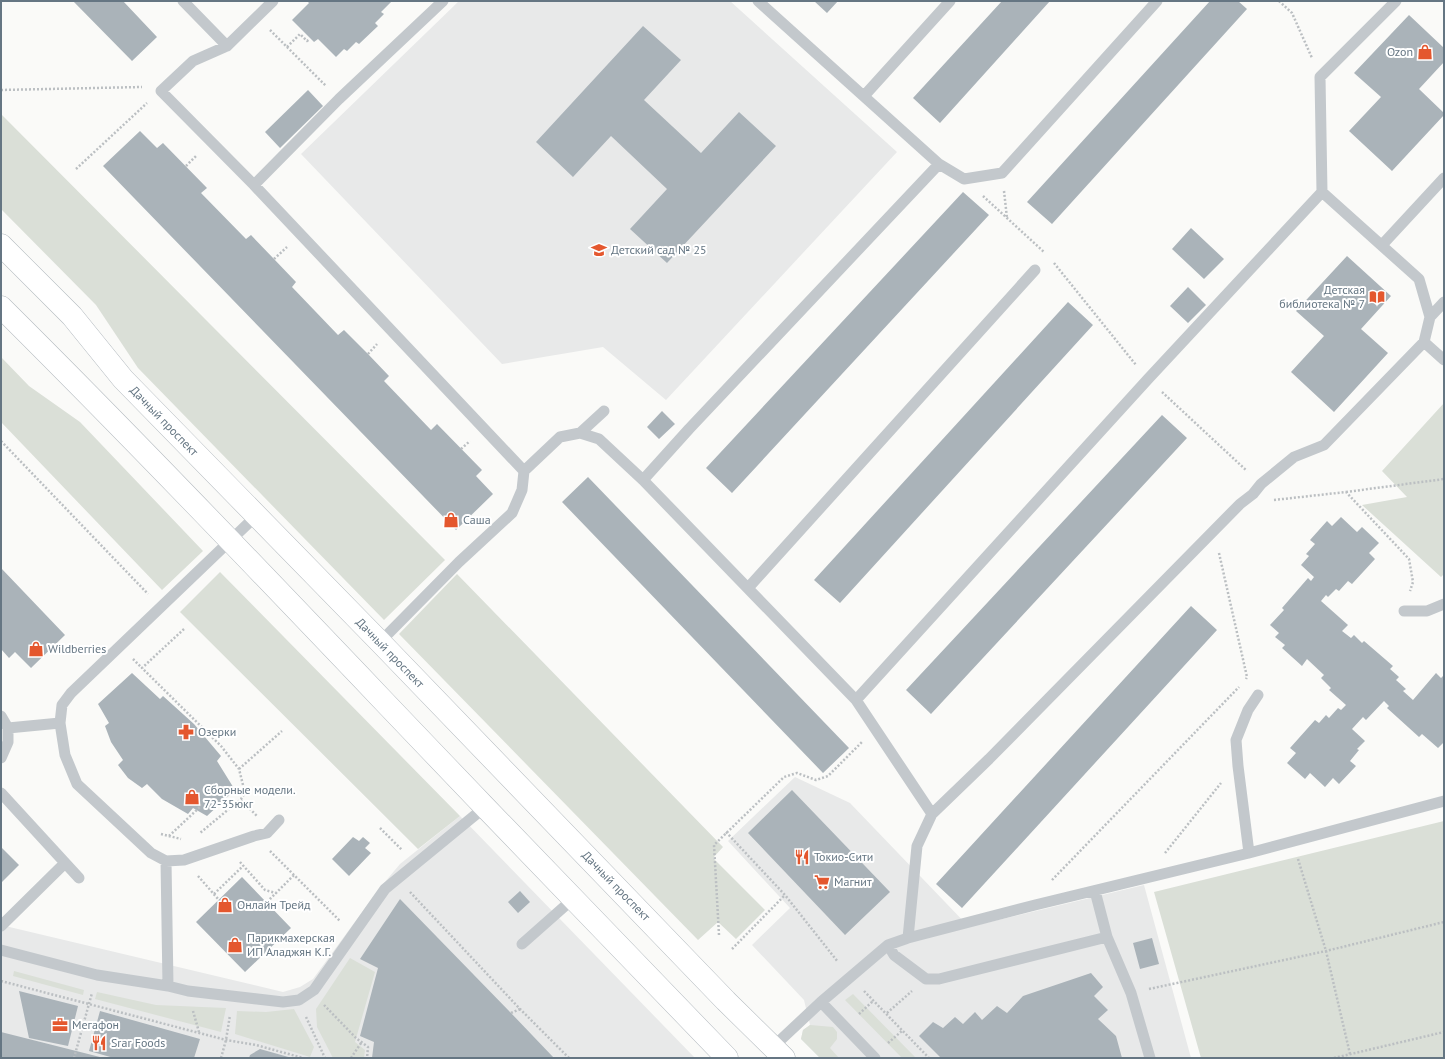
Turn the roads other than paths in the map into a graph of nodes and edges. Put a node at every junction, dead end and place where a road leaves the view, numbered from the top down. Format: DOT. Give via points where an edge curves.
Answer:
graph roads {
  1 [pos="183,1"];
  2 [pos="273,1"];
  3 [pos="443,1"];
  4 [pos="758,1"];
  5 [pos="950,1"];
  6 [pos="1157,1"];
  7 [pos="1396,1"];
  8 [pos="227,46"];
  9 [pos="864,96"];
  10 [pos="939,164"];
  11 [pos="1444,178"];
  12 [pos="254,185"];
  13 [pos="1322,192"];
  14 [pos="1,245"];
  15 [pos="1382,245"];
  16 [pos="1035,270"];
  17 [pos="1444,302"];
  18 [pos="1,307"];
  19 [pos="1430,317"];
  20 [pos="1424,342"];
  21 [pos="1444,360"];
  22 [pos="604,411"];
  23 [pos="580,433"];
  24 [pos="524,471"];
  25 [pos="643,480"];
  26 [pos="256,516"];
  27 [pos="231,541"];
  28 [pos="748,588"];
  29 [pos="1444,604"];
  30 [pos="1404,611"];
  31 [pos="380,642"];
  32 [pos="1258,695"];
  33 [pos="856,700"];
  34 [pos="1,716"];
  35 [pos="60,723"];
  36 [pos="8,728"];
  37 [pos="1,758"];
  38 [pos="1,793"];
  39 [pos="1444,801"];
  40 [pos="486,807"];
  41 [pos="932,814"];
  42 [pos="279,820"];
  43 [pos="1249,853"];
  44 [pos="166,861"];
  45 [pos="64,863"];
  46 [pos="80,878"];
  47 [pos="1095,891"];
  48 [pos="574,898"];
  49 [pos="1,926"];
  50 [pos="1107,937"];
  51 [pos="908,938"];
  52 [pos="522,944"];
  53 [pos="888,945"];
  54 [pos="1,950"];
  55 [pos="168,986"];
  56 [pos="821,1002"];
  57 [pos="779,1053"];
  58 [pos="727,1058"];
  59 [pos="875,1058"];
  60 [pos="1150,1058"];
  1 -- 8 [label="lane"];
  2 -- 8 [label="lane"];
  3 -- 12 [label="lane" via="339,99"];
  4 -- 9 [label="lane"];
  5 -- 9 [label="lane"];
  6 -- 10 [label="lane" via="1002,173 964,179"];
  7 -- 13 [label="lane" via="1320,77"];
  8 -- 12 [label="lane" via="193,61 161,91"];
  9 -- 10 [label="lane"];
  10 -- 25 [label="lane"];
  11 -- 15 [label="lane"];
  12 -- 24 [label="lane"];
  13 -- 15 [label="lane"];
  13 -- 33 [label="lane"];
  14 -- 26 [label="main road, Дачный проспект" via="72,316 123,379"];
  15 -- 19 [label="lane" via="1419,279"];
  16 -- 28 [label="lane"];
  17 -- 19 [label="lane"];
  18 -- 27 [label="main road"];
  19 -- 20 [label="lane"];
  20 -- 21 [label="lane"];
  20 -- 41 [label="lane" via="1324,445 1294,457 1240,504"];
  22 -- 23 [label="lane"];
  23 -- 24 [label="lane" via="560,437"];
  23 -- 25 [label="lane" via="599,439"];
  24 -- 31 [label="lane" via="522,490 512,512"];
  25 -- 28 [label="lane"];
  26 -- 27 [label="lane"];
  26 -- 31 [label="main road, Дачный проспект"];
  27 -- 35 [label="lane" via="71,693 62,705"];
  27 -- 40 [label="main road"];
  28 -- 33 [label="lane"];
  29 -- 30 [label="lane" via="1426,611"];
  31 -- 57 [label="main road, Дачный проспект"];
  32 -- 43 [label="lane" via="1248,710 1236,740"];
  33 -- 41 [label="lane"];
  34 -- 36 [label="lane"];
  35 -- 36 [label="lane"];
  35 -- 44 [label="lane" via="65,755 78,784 151,853"];
  36 -- 37 [label="lane" via="8,742"];
  38 -- 45 [label="lane"];
  39 -- 43 [label="lane"];
  40 -- 48 [label="main road"];
  40 -- 55 [label="lane" via="385,889 314,990 299,1000 283,1002 233,997"];
  41 -- 51 [label="lane" via="917,846"];
  42 -- 44 [label="lane" via="267,833 184,860"];
  43 -- 47 [label="lane"];
  44 -- 55 [label="lane"];
  45 -- 46 [label="lane"];
  45 -- 49 [label="lane"];
  47 -- 50 [label="lane"];
  47 -- 51 [label="lane"];
  48 -- 52 [label="lane"];
  48 -- 58 [label="main road"];
  50 -- 53 [label="lane" via="939,979 926,979 894,955"];
  50 -- 60 [label="lane" via="1131,993"];
  51 -- 53 [label="lane"];
  53 -- 56 [label="lane"];
  54 -- 55 [label="lane" via="97,975"];
  56 -- 57 [label="lane"];
  56 -- 59 [label="lane"];
}
